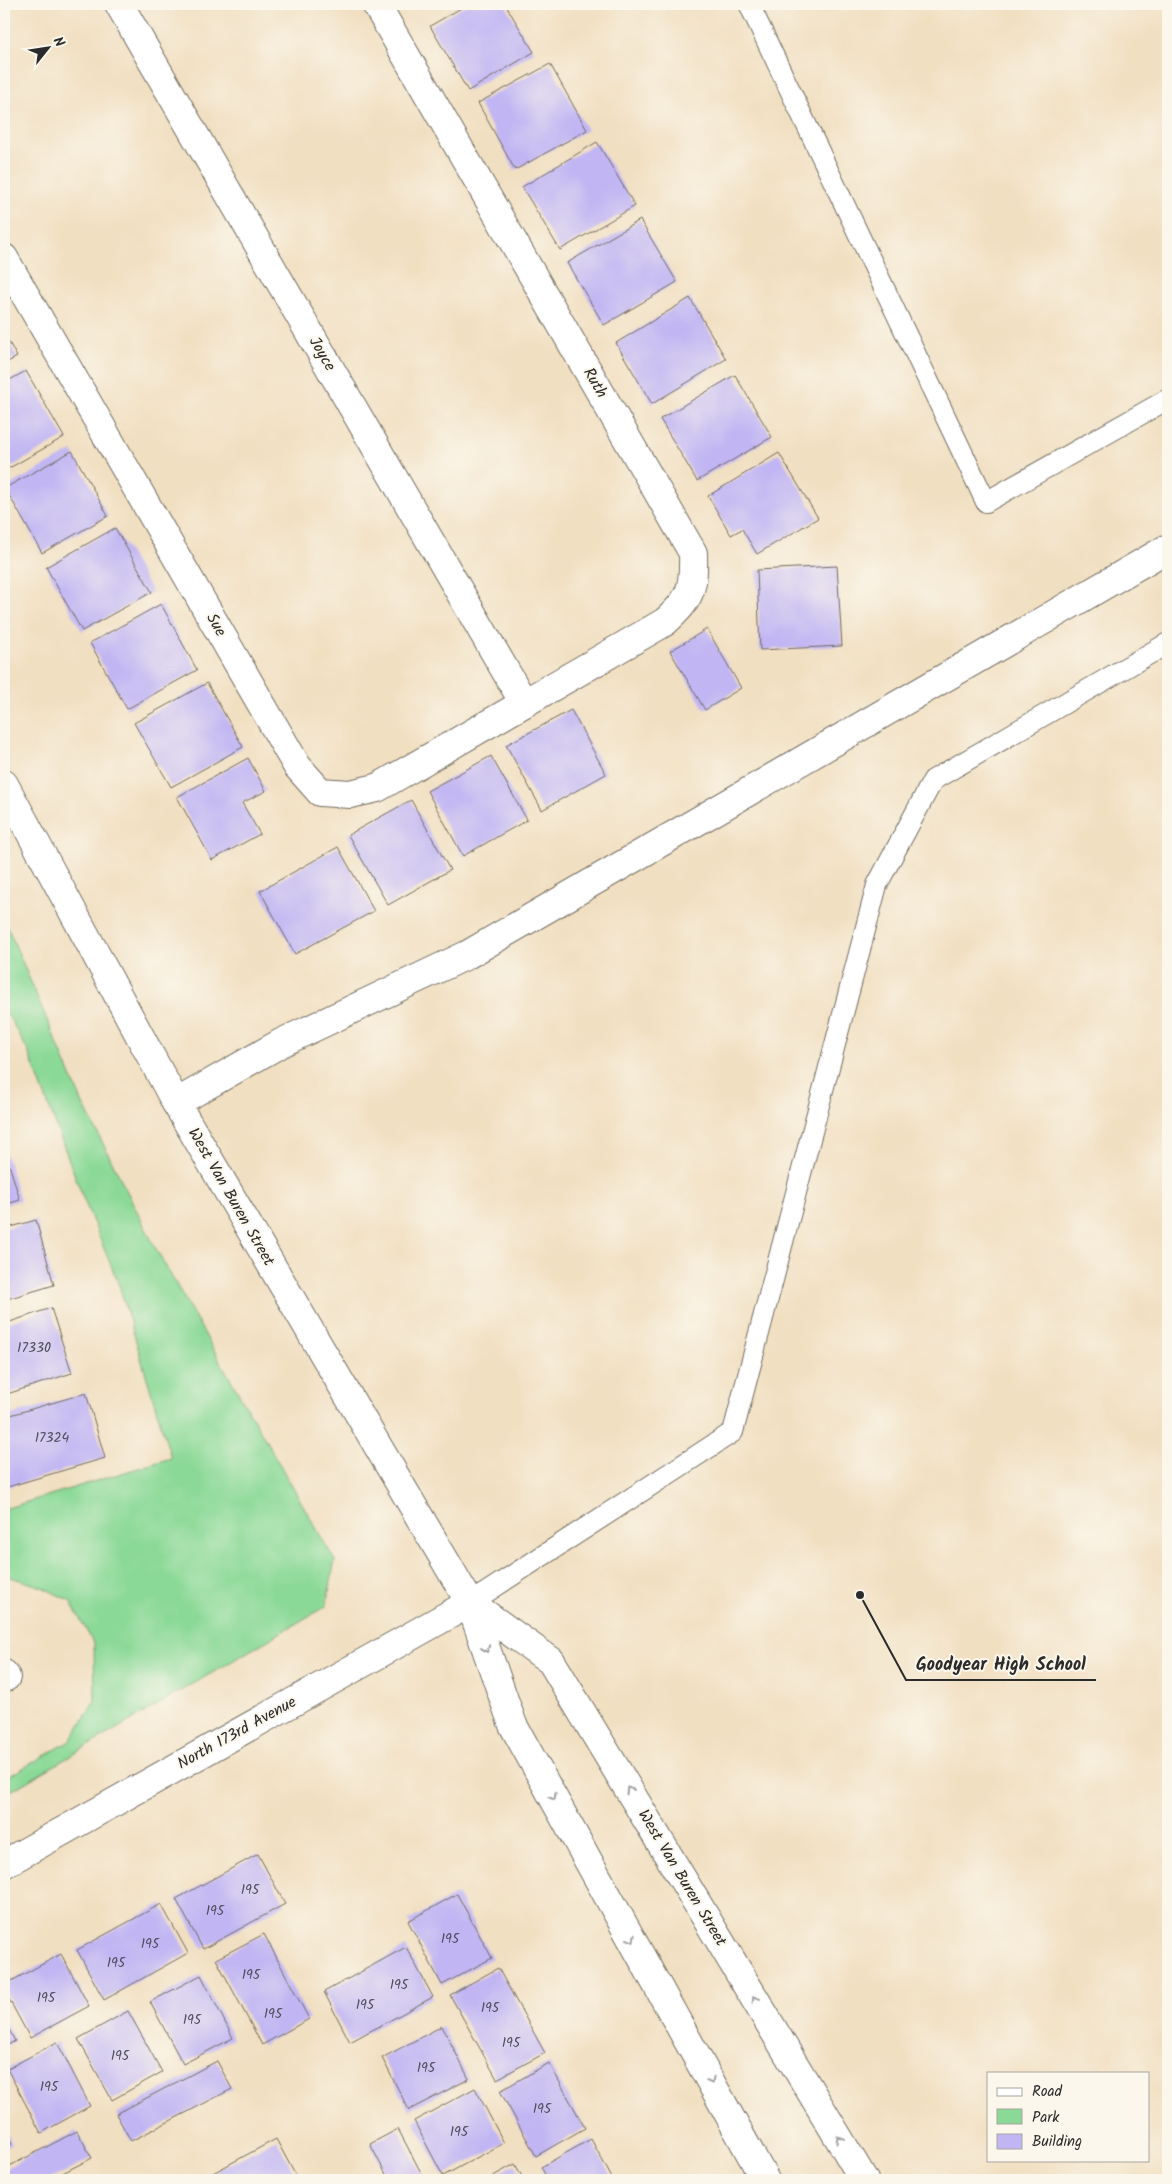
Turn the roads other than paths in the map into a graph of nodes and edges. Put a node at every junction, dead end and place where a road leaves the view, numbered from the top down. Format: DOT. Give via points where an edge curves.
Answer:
graph roads {
  1 [pos="120,4"];
  2 [pos="376,4"];
  3 [pos="749,4"];
  4 [pos="4,258"];
  5 [pos="1168,399"];
  6 [pos="1168,548"];
  7 [pos="1168,643"];
  8 [pos="524,703"];
  9 [pos="4,784"];
  10 [pos="176,1103"];
  11 [pos="470,1604"];
  12 [pos="4,1864"];
  13 [pos="766,2180"];
  14 [pos="864,2180"];
  1 -- 8 [label="street, Joyce"];
  2 -- 8 [label="street, Ruth" via="693,553 694,578 684,604 664,622"];
  3 -- 5 [label="lane" via="986,502"];
  4 -- 8 [label="street, Sue" via="297,766 320,792 350,794 377,788"];
  6 -- 10 [label="street" via="466,954 281,1043"];
  7 -- 11 [label="lane" via="933,780 878,885 733,1432"];
  9 -- 10 [label="street, West Van Buren Street"];
  10 -- 11 [label="street, West Van Buren Street"];
  11 -- 12 [label="street, North 173rd Avenue"];
  11 -- 13 [label="street, West Van Buren Street, one-way" via="513,1725"];
  14 -- 11 [label="street, West Van Buren Street, one-way" via="551,1661"];
}
